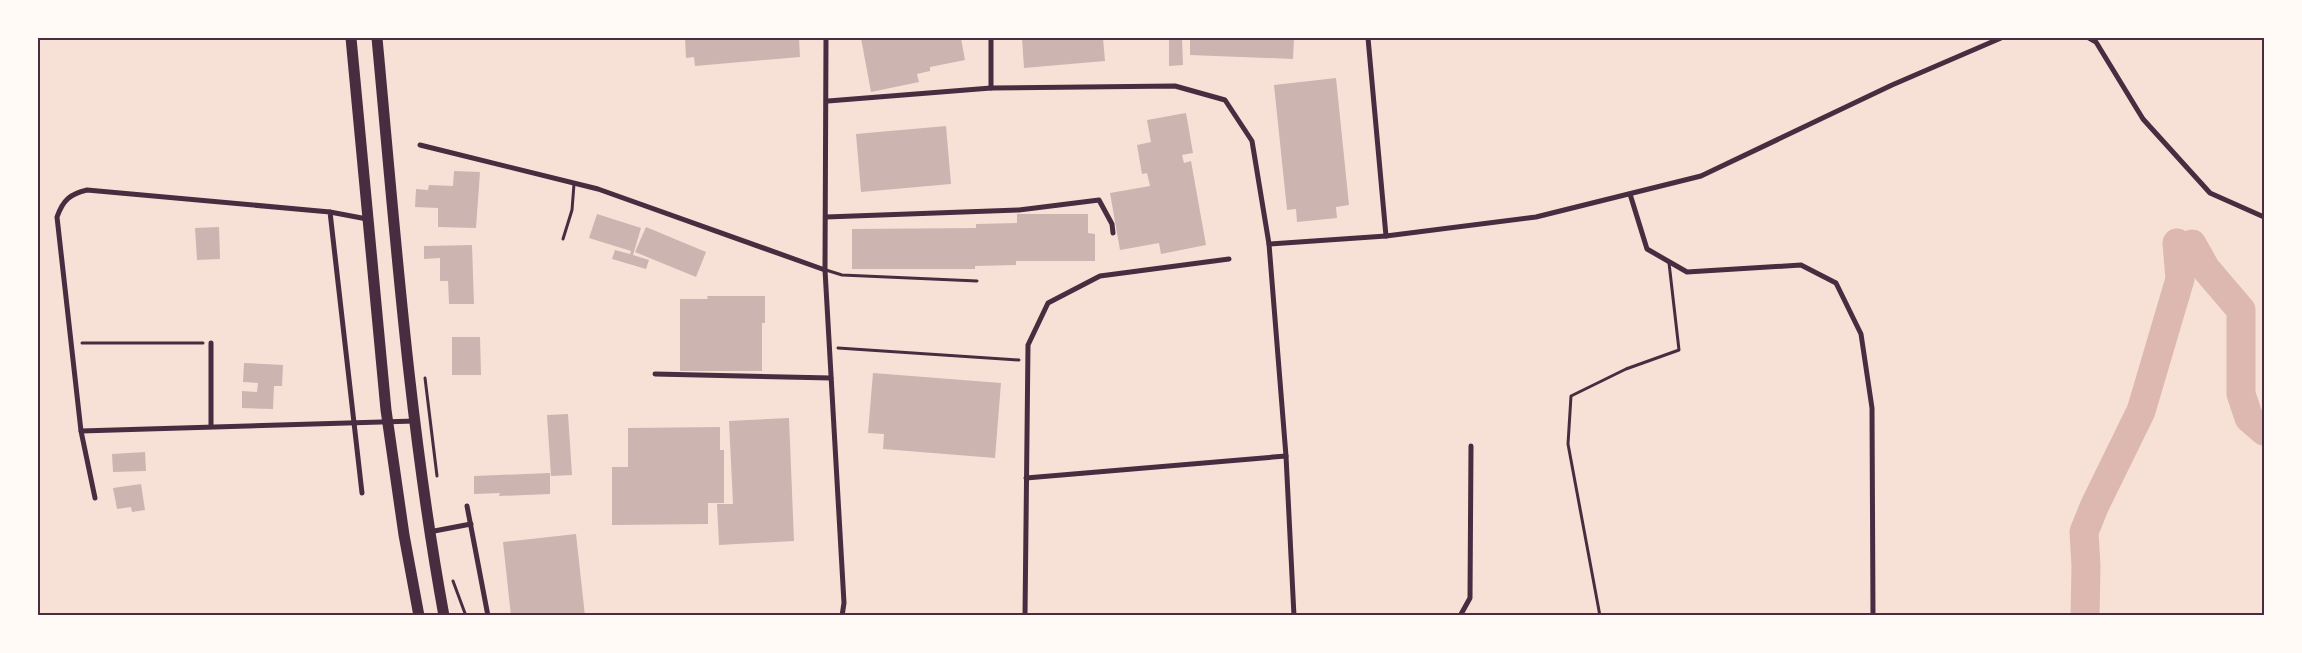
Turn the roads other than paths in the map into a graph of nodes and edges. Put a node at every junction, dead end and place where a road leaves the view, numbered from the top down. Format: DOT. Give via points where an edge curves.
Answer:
graph roads {
  1 [pos="351,38"];
  2 [pos="377,38"];
  3 [pos="826,38"];
  4 [pos="991,38"];
  5 [pos="1368,38"];
  6 [pos="2001,38"];
  7 [pos="2089,38"];
  8 [pos="990,88"];
  9 [pos="828,101"];
  10 [pos="420,145"];
  11 [pos="574,184"];
  12 [pos="1630,194"];
  13 [pos="330,212"];
  14 [pos="2264,217"];
  15 [pos="826,218"];
  16 [pos="367,219"];
  17 [pos="1113,233"];
  18 [pos="1386,236"];
  19 [pos="563,239"];
  20 [pos="1269,244"];
  21 [pos="1229,259"];
  22 [pos="1669,262"];
  23 [pos="825,270"];
  24 [pos="977,282"];
  25 [pos="211,343"];
  26 [pos="655,374"];
  27 [pos="831,378"];
  28 [pos="415,421"];
  29 [pos="354,422"];
  30 [pos="388,423"];
  31 [pos="211,426"];
  32 [pos="81,431"];
  33 [pos="1471,446"];
  34 [pos="1286,456"];
  35 [pos="1026,478"];
  36 [pos="362,493"];
  37 [pos="95,498"];
  38 [pos="467,506"];
  39 [pos="470,524"];
  40 [pos="429,532"];
  41 [pos="420,616"];
  42 [pos="444,616"];
  43 [pos="488,616"];
  44 [pos="842,616"];
  45 [pos="1025,616"];
  46 [pos="1294,616"];
  47 [pos="1460,616"];
  48 [pos="1600,616"];
  49 [pos="1873,616"];
  1 -- 16 [label="main road"];
  2 -- 28 [label="main road"];
  3 -- 9 [label="street"];
  4 -- 8 [label="street"];
  5 -- 18 [label="street"];
  6 -- 12 [label="street" via="1892,85 1701,176"];
  7 -- 14 [label="street" via="2096,42 2143,119 2210,193"];
  8 -- 9 [label="street"];
  8 -- 20 [label="street" via="1175,86 1225,100 1252,141"];
  9 -- 15 [label="street"];
  10 -- 11 [label="street"];
  11 -- 19 [label="lane" via="572,210"];
  11 -- 23 [label="street" via="598,189"];
  12 -- 18 [label="street" via="1536,217"];
  12 -- 22 [label="street" via="1647,249"];
  13 -- 16 [label="street"];
  13 -- 29 [label="street"];
  13 -- 32 [label="street" via="87,190 73,193 62,203 57,217"];
  15 -- 17 [label="street" via="1018,210 1099,200 1112,224"];
  15 -- 23 [label="street"];
  16 -- 30 [label="main road"];
  18 -- 20 [label="street"];
  20 -- 34 [label="street"];
  21 -- 35 [label="street" via="1100,276 1048,303 1028,345"];
  22 -- 48 [label="lane" via="1679,350 1626,369 1571,396 1568,444"];
  22 -- 49 [label="street" via="1686,272 1801,265 1836,283 1861,334 1872,408"];
  23 -- 24 [label="lane" via="842,275"];
  23 -- 27 [label="street"];
  25 -- 31 [label="street"];
  26 -- 27 [label="street"];
  27 -- 44 [label="street" via="844,602"];
  28 -- 30 [label="street"];
  28 -- 40 [label="main road"];
  29 -- 30 [label="street"];
  29 -- 31 [label="street"];
  29 -- 36 [label="street"];
  30 -- 41 [label="main road" via="404,535"];
  31 -- 32 [label="street"];
  32 -- 37 [label="street"];
  33 -- 47 [label="street" via="1470,598"];
  34 -- 35 [label="street"];
  34 -- 46 [label="street"];
  35 -- 45 [label="street"];
  38 -- 39 [label="street"];
  39 -- 40 [label="street"];
  39 -- 43 [label="street"];
  40 -- 42 [label="main road"];
}
